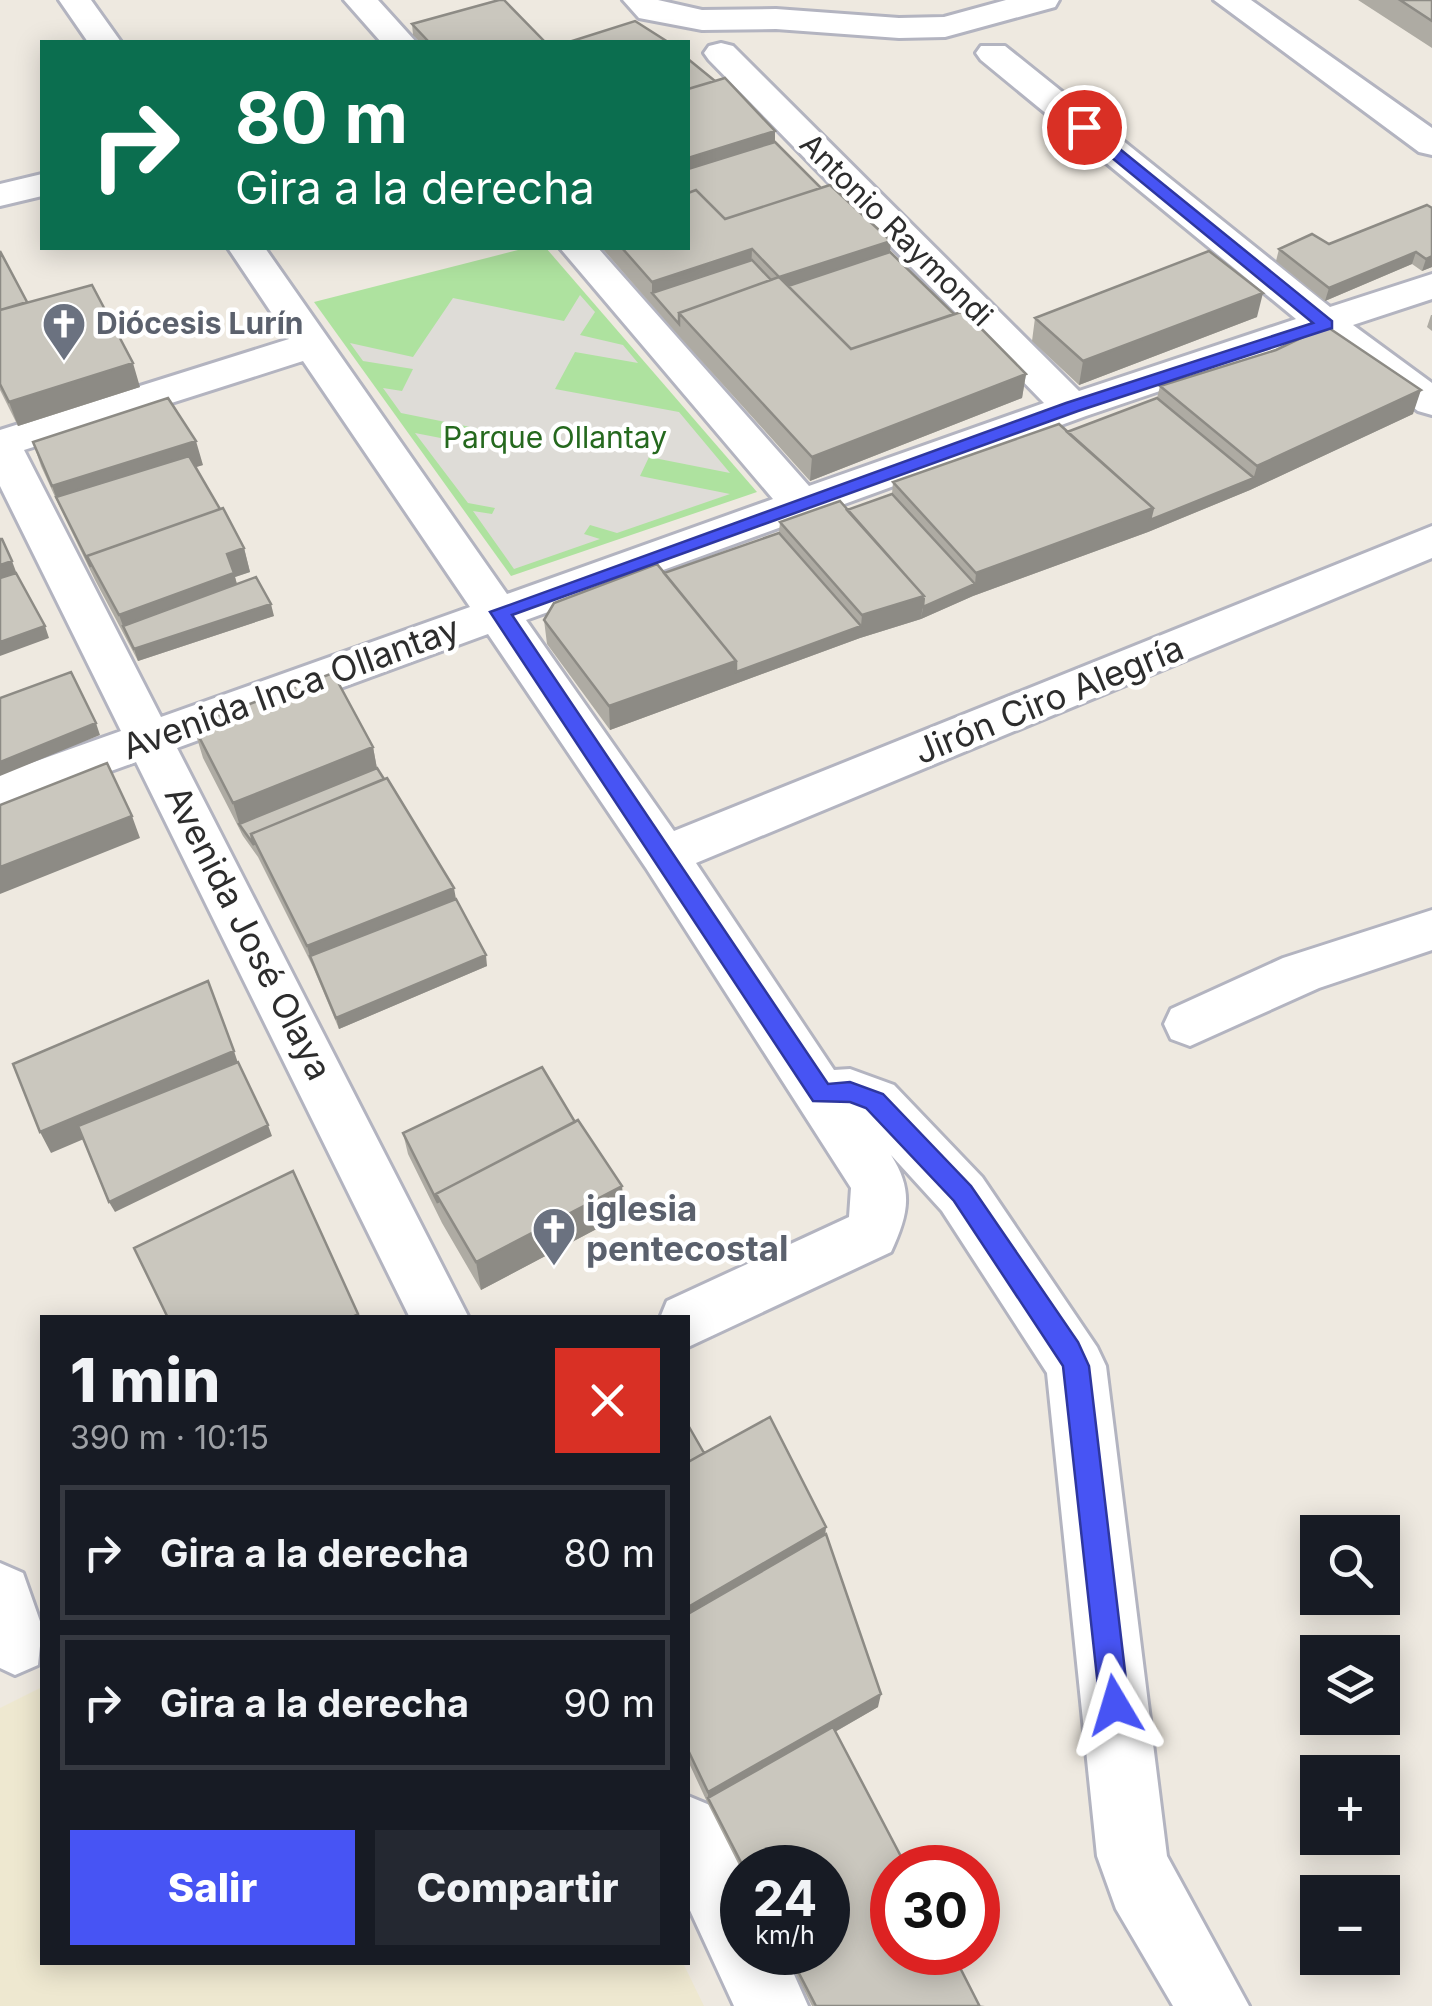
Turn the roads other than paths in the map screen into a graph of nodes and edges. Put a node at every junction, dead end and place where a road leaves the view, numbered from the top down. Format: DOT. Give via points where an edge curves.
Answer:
graph roads {
  1 [pos="75,0"];
  2 [pos="360,0"];
  3 [pos="1043,0"];
  4 [pos="1230,0"];
  5 [pos="645,6"];
  6 [pos="103,40"];
  7 [pos="396,40"];
  8 [pos="720,53"];
  9 [pos="993,53"];
  10 [pos="1432,144"];
  11 [pos="40,185"];
  12 [pos="0,195"];
  13 [pos="247,250"];
  14 [pos="580,250"];
  15 [pos="1432,286"];
  16 [pos="1326,324"];
  17 [pos="315,344"];
  18 [pos="1432,402"];
  19 [pos="1072,407"];
  20 [pos="0,444"];
  21 [pos="801,504"];
  22 [pos="1432,541"];
  23 [pos="500,612"];
  24 [pos="151,738"];
  25 [pos="0,792"];
  26 [pos="664,855"];
  27 [pos="1432,930"];
  28 [pos="1190,1024"];
  29 [pos="822,1094"];
  30 [pos="439,1315"];
  31 [pos="690,1319"];
  32 [pos="690,1834"];
  33 [pos="720,1898"];
  34 [pos="757,1975"];
  35 [pos="772,2006"];
  36 [pos="1213,2006"];
  1 -- 6 [label="street"];
  2 -- 7 [label="street"];
  3 -- 5 [label="street" via="945,27 702,20"];
  4 -- 10 [label="street"];
  8 -- 19 [label="street, Antonio Raymondi"];
  9 -- 16 [label="street"];
  11 -- 12 [label="street"];
  13 -- 17 [label="street"];
  14 -- 21 [label="street"];
  15 -- 16 [label="street, Avenida Inca Ollantay"];
  16 -- 18 [label="street"];
  16 -- 19 [label="street, Avenida Inca Ollantay"];
  17 -- 20 [label="street"];
  17 -- 23 [label="street"];
  19 -- 21 [label="street, Avenida Inca Ollantay"];
  20 -- 24 [label="street, Avenida José Olaya"];
  21 -- 23 [label="street, Avenida Inca Ollantay"];
  22 -- 26 [label="street, Jirón Ciro Alegría"];
  23 -- 24 [label="street, Avenida Inca Ollantay"];
  23 -- 26 [label="street"];
  24 -- 25 [label="street, Avenida Inca Ollantay"];
  24 -- 30 [label="street, Avenida José Olaya"];
  26 -- 29 [label="street"];
  27 -- 28 [label="street" via="1301,973"];
  29 -- 31 [label="street" via="878,1184 881,1209 871,1234"];
  29 -- 36 [label="street" via="850,1092 874,1101 962,1194 1076,1366 1132,1856 1141,1884"];
  32 -- 33 [label="street"];
  34 -- 35 [label="street"];
}
